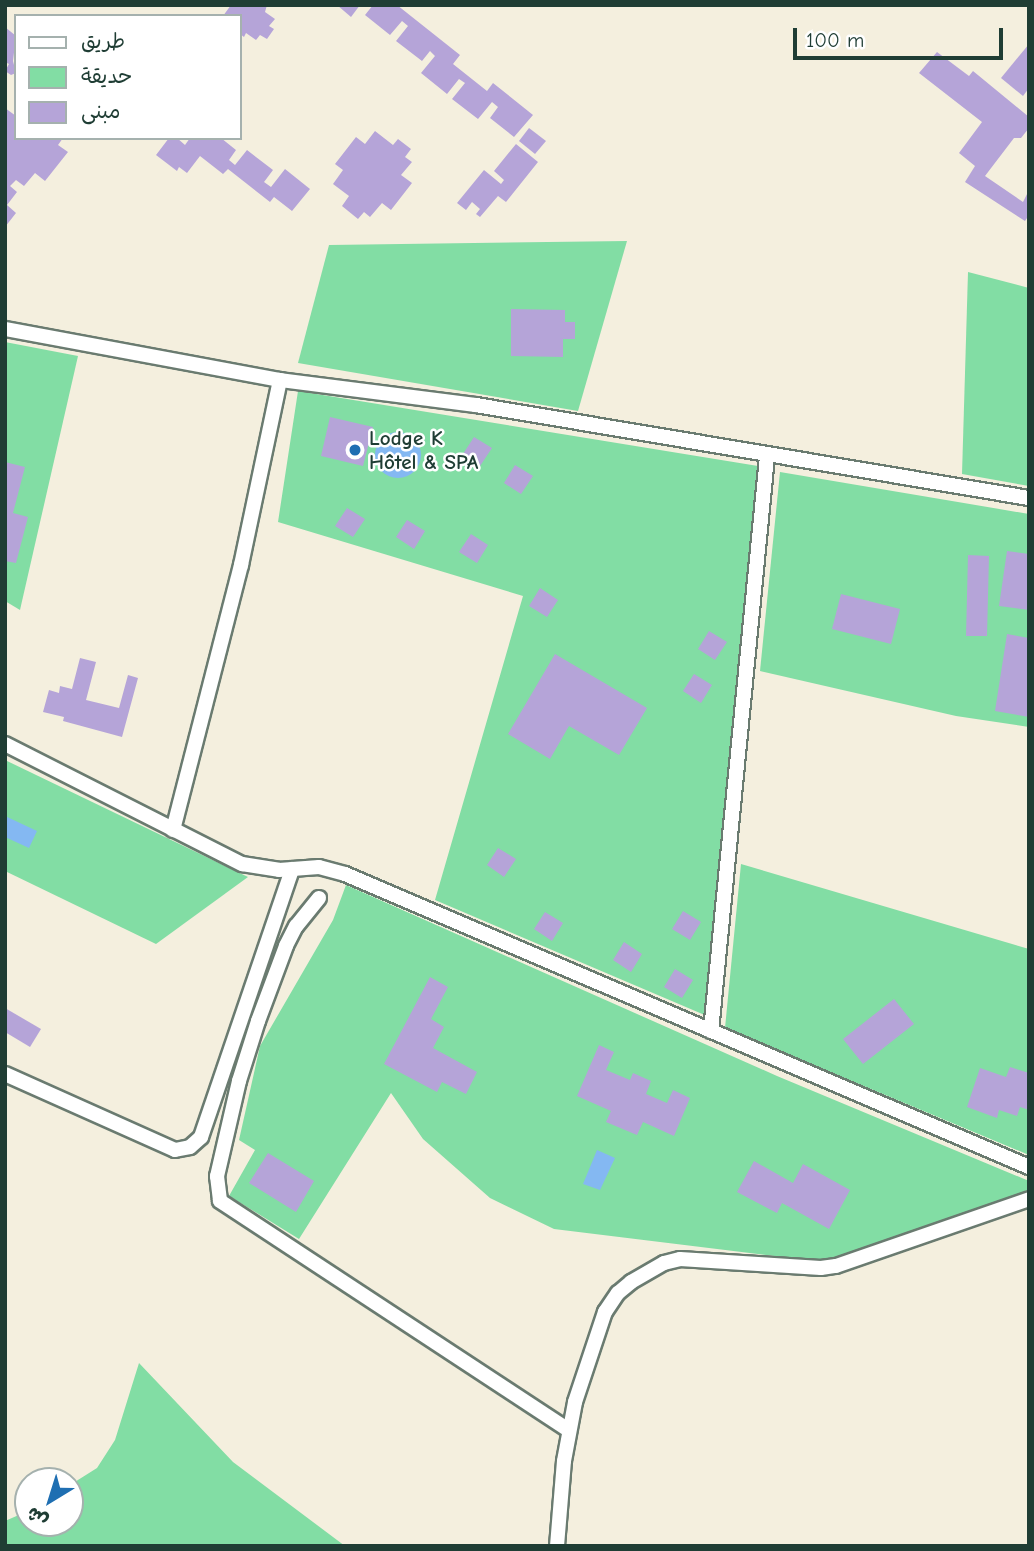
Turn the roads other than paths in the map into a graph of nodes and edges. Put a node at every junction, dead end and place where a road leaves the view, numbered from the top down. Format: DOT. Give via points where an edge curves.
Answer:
graph roads {
  1 [pos="5,329"];
  2 [pos="280,380"];
  3 [pos="767,457"];
  4 [pos="1029,498"];
  5 [pos="5,744"];
  6 [pos="173,830"];
  7 [pos="292,869"];
  8 [pos="319,898"];
  9 [pos="710,1031"];
  10 [pos="5,1074"];
  11 [pos="1029,1167"];
  12 [pos="1029,1199"];
  13 [pos="568,1430"];
  14 [pos="557,1546"];
  1 -- 2 [label="street"];
  2 -- 3 [label="street" via="476,405"];
  2 -- 6 [label="street" via="241,565"];
  3 -- 4 [label="street"];
  3 -- 9 [label="street"];
  5 -- 6 [label="street"];
  6 -- 7 [label="street" via="243,864"];
  7 -- 9 [label="street" via="319,867 345,874"];
  7 -- 10 [label="street" via="201,1137 190,1147 175,1150"];
  8 -- 13 [label="street" via="286,946 258,1021 217,1176 220,1201"];
  9 -- 11 [label="street"];
  12 -- 13 [label="street" via="836,1266 695,1258 664,1263 618,1293 605,1312"];
  13 -- 14 [label="street"];
}
